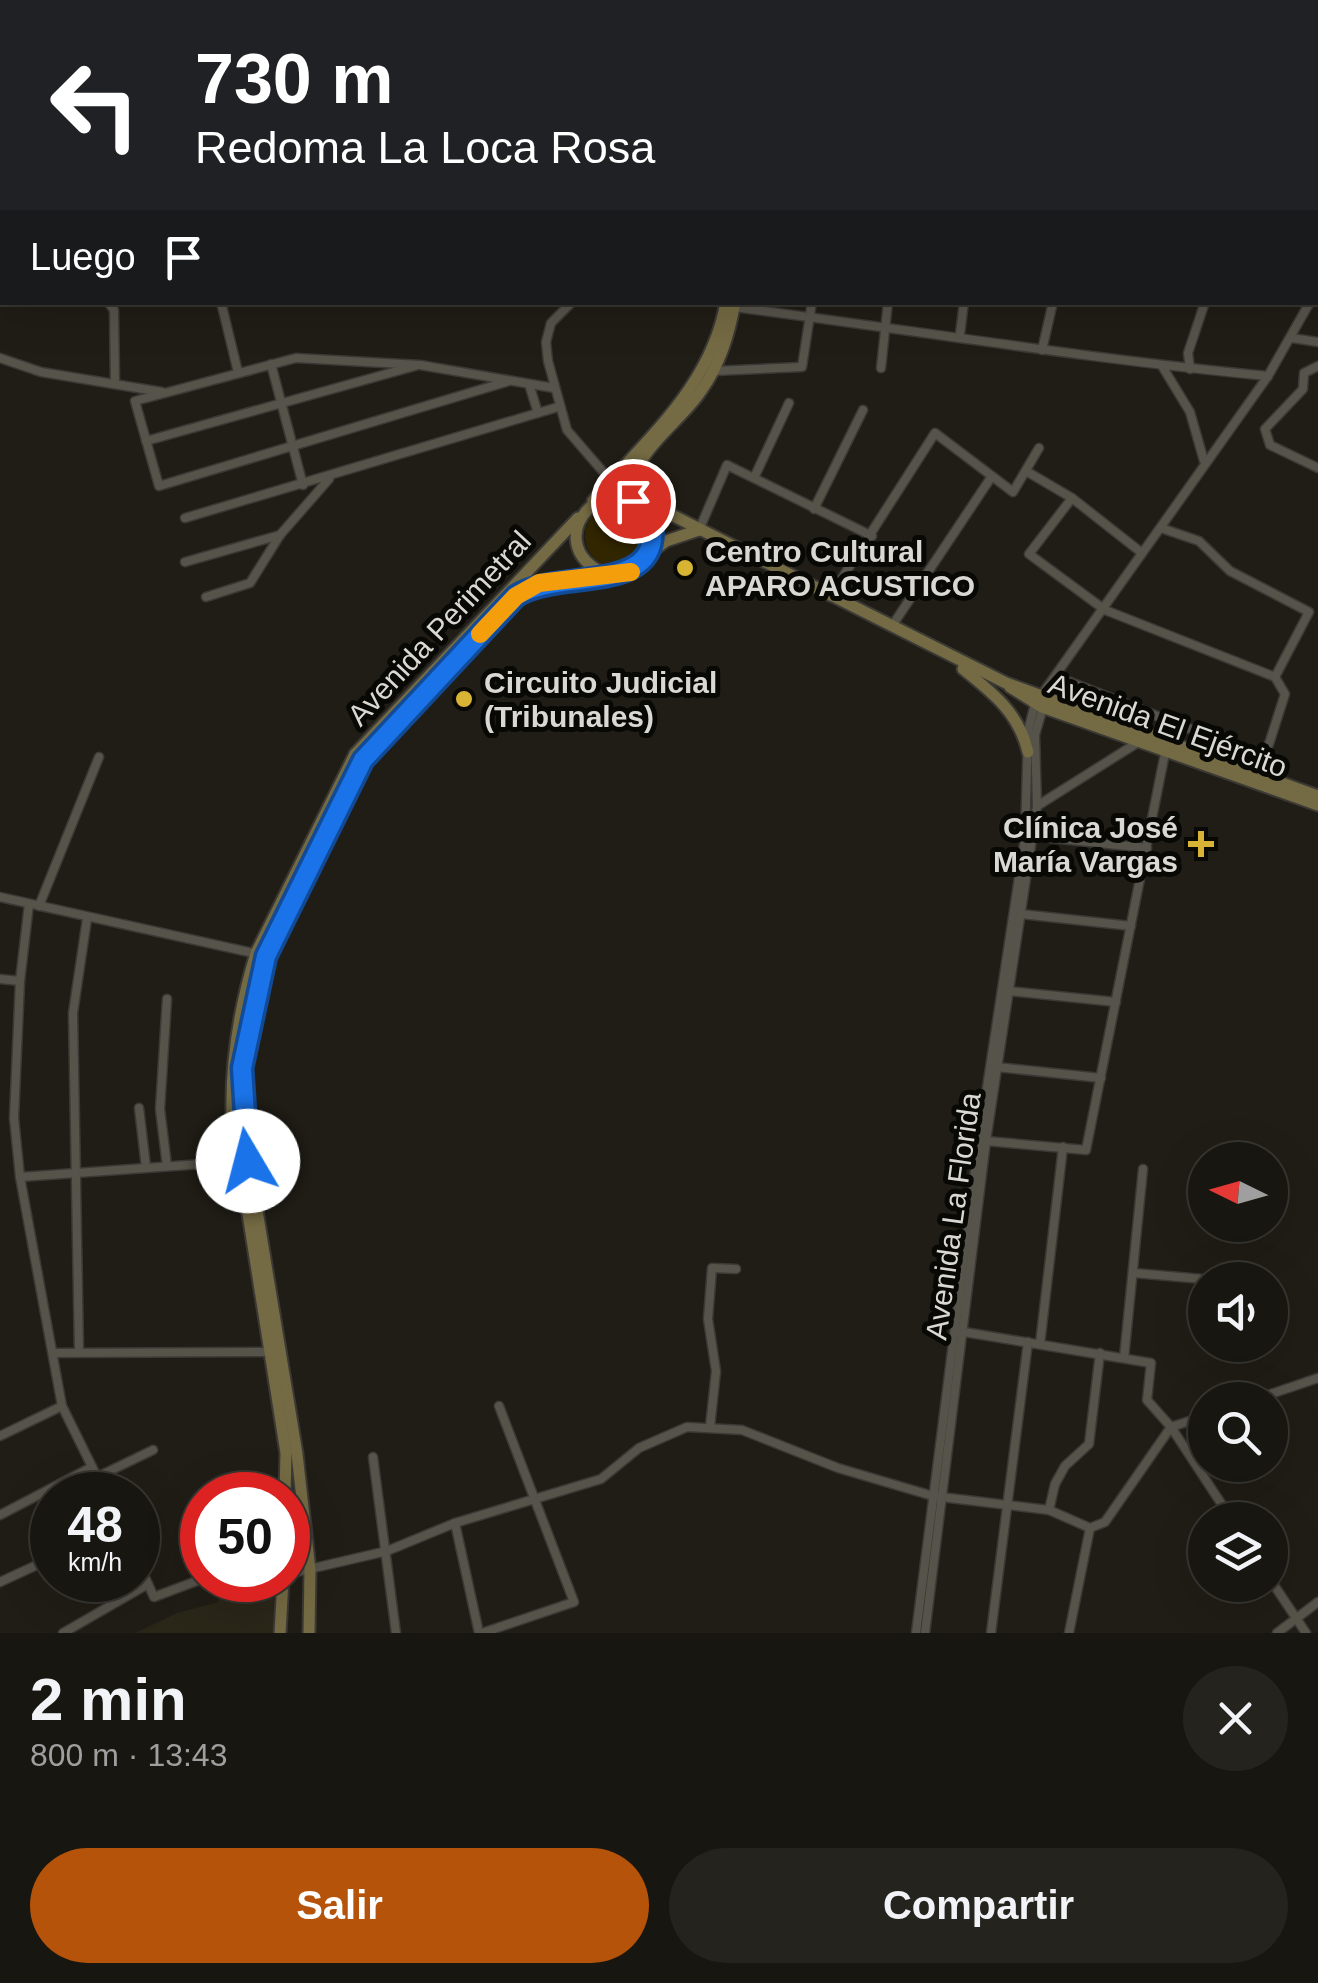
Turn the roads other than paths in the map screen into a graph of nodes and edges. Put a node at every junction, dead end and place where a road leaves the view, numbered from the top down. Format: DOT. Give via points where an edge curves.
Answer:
graph roads {
  1 [pos="110,305"];
  2 [pos="222,305"];
  3 [pos="569,305"];
  4 [pos="731,305"];
  5 [pos="731,305"];
  6 [pos="738,305"];
  7 [pos="812,305"];
  8 [pos="888,305"];
  9 [pos="964,305"];
  10 [pos="1052,305"];
  11 [pos="1203,305"];
  12 [pos="1308,305"];
  13 [pos="810,316"];
  14 [pos="885,324"];
  15 [pos="960,334"];
  16 [pos="1292,338"];
  17 [pos="1318,342"];
  18 [pos="1042,350"];
  19 [pos="0,358"];
  20 [pos="270,364"];
  21 [pos="420,365"];
  22 [pos="1162,366"];
  23 [pos="1318,366"];
  24 [pos="881,368"];
  25 [pos="1190,368"];
  26 [pos="714,371"];
  27 [pos="238,372"];
  28 [pos="1268,376"];
  29 [pos="509,381"];
  30 [pos="116,384"];
  31 [pos="529,384"];
  32 [pos="554,388"];
  33 [pos="163,392"];
  34 [pos="789,403"];
  35 [pos="281,404"];
  36 [pos="558,406"];
  37 [pos="864,410"];
  38 [pos="538,413"];
  39 [pos="146,442"];
  40 [pos="292,446"];
  41 [pos="1039,448"];
  42 [pos="1204,462"];
  43 [pos="1318,468"];
  44 [pos="1026,471"];
  45 [pos="332,476"];
  46 [pos="992,476"];
  47 [pos="754,478"];
  48 [pos="611,480"];
  49 [pos="303,485"];
  50 [pos="1072,498"];
  51 [pos="635,502"];
  52 [pos="814,508"];
  53 [pos="584,512"];
  54 [pos="185,518"];
  55 [pos="1161,528"];
  56 [pos="699,530"];
  57 [pos="280,535"];
  58 [pos="872,536"];
  59 [pos="650,552"];
  60 [pos="1142,553"];
  61 [pos="185,562"];
  62 [pos="604,574"];
  63 [pos="206,597"];
  64 [pos="830,597"];
  65 [pos="1105,610"];
  66 [pos="890,628"];
  67 [pos="944,654"];
  68 [pos="1056,677"];
  69 [pos="1275,677"];
  70 [pos="1041,700"];
  71 [pos="1137,743"];
  72 [pos="1028,752"];
  73 [pos="1165,753"];
  74 [pos="99,757"];
  75 [pos="1265,758"];
  76 [pos="1259,775"];
  77 [pos="1318,796"];
  78 [pos="1037,806"];
  79 [pos="1318,806"];
  80 [pos="1032,836"];
  81 [pos="1147,848"];
  82 [pos="0,897"];
  83 [pos="29,904"];
  84 [pos="40,906"];
  85 [pos="1021,914"];
  86 [pos="87,919"];
  87 [pos="1131,926"];
  88 [pos="262,955"];
  89 [pos="0,979"];
  90 [pos="20,981"];
  91 [pos="1009,991"];
  92 [pos="167,999"];
  93 [pos="1116,1002"];
  94 [pos="996,1067"];
  95 [pos="1101,1078"];
  96 [pos="140,1108"];
  97 [pos="986,1141"];
  98 [pos="1063,1147"];
  99 [pos="243,1161"];
  100 [pos="167,1166"];
  101 [pos="146,1167"];
  102 [pos="1143,1169"];
  103 [pos="76,1172"];
  104 [pos="20,1177"];
  105 [pos="736,1269"];
  106 [pos="1134,1273"];
  107 [pos="1188,1278"];
  108 [pos="957,1331"];
  109 [pos="1028,1342"];
  110 [pos="1040,1344"];
  111 [pos="79,1352"];
  112 [pos="273,1352"];
  113 [pos="53,1353"];
  114 [pos="1100,1353"];
  115 [pos="1124,1358"];
  116 [pos="1318,1378"];
  117 [pos="1288,1388"];
  118 [pos="62,1406"];
  119 [pos="499,1406"];
  120 [pos="1188,1422"];
  121 [pos="710,1426"];
  122 [pos="1171,1427"];
  123 [pos="0,1436"];
  124 [pos="153,1450"];
  125 [pos="373,1458"];
  126 [pos="92,1467"];
  127 [pos="94,1472"];
  128 [pos="107,1472"];
  129 [pos="286,1472"];
  130 [pos="293,1472"];
  131 [pos="937,1496"];
  132 [pos="536,1499"];
  133 [pos="1220,1502"];
  134 [pos="1010,1503"];
  135 [pos="1049,1510"];
  136 [pos="0,1515"];
  137 [pos="455,1523"];
  138 [pos="1090,1528"];
  139 [pos="388,1551"];
  140 [pos="30,1568"];
  141 [pos="310,1570"];
  142 [pos="0,1582"];
  143 [pos="117,1602"];
  144 [pos="281,1602"];
  145 [pos="309,1602"];
  146 [pos="1285,1602"];
  147 [pos="1318,1602"];
  148 [pos="1296,1620"];
  149 [pos="64,1633"];
  150 [pos="280,1633"];
  151 [pos="309,1633"];
  152 [pos="396,1633"];
  153 [pos="480,1633"];
  154 [pos="916,1633"];
  155 [pos="925,1633"];
  156 [pos="991,1633"];
  157 [pos="1069,1633"];
  158 [pos="1277,1633"];
  159 [pos="1306,1633"];
  1 -- 30 [label="street"];
  2 -- 27 [label="street"];
  3 -- 32 [label="street" via="551,323 546,342"];
  4 -- 26 [label="main road"];
  5 -- 48 [label="main road, Avenida Perimetral" via="702,374"];
  6 -- 13 [label="street"];
  7 -- 13 [label="street"];
  8 -- 14 [label="street"];
  9 -- 15 [label="street"];
  10 -- 18 [label="street"];
  11 -- 25 [label="street" via="1188,353"];
  12 -- 16 [label="street"];
  13 -- 14 [label="street"];
  13 -- 26 [label="street" via="802,368"];
  14 -- 15 [label="street"];
  14 -- 24 [label="street"];
  15 -- 18 [label="street"];
  16 -- 17 [label="street"];
  16 -- 28 [label="street"];
  18 -- 22 [label="street"];
  19 -- 30 [label="street"];
  20 -- 21 [label="street" via="296,358"];
  20 -- 27 [label="street"];
  20 -- 35 [label="street"];
  21 -- 29 [label="street"];
  21 -- 35 [label="street"];
  22 -- 25 [label="street"];
  22 -- 42 [label="street" via="1190,412"];
  23 -- 43 [label="street" via="1304,373 1303,389 1265,429 1270,445"];
  25 -- 28 [label="street"];
  26 -- 51 [label="main road" via="635,466"];
  27 -- 33 [label="street"];
  28 -- 42 [label="street"];
  29 -- 31 [label="street"];
  29 -- 40 [label="street"];
  30 -- 33 [label="street"];
  31 -- 32 [label="street"];
  31 -- 38 [label="street"];
  32 -- 36 [label="street"];
  33 -- 39 [label="street" via="135,401"];
  34 -- 47 [label="street"];
  35 -- 39 [label="street"];
  35 -- 40 [label="street"];
  36 -- 38 [label="street"];
  36 -- 48 [label="street" via="567,430"];
  37 -- 52 [label="street"];
  38 -- 45 [label="street"];
  39 -- 40 [label="street" via="159,486"];
  40 -- 49 [label="street"];
  41 -- 44 [label="street"];
  42 -- 55 [label="street"];
  44 -- 46 [label="street" via="1013,492"];
  44 -- 50 [label="street"];
  45 -- 49 [label="street"];
  45 -- 57 [label="street"];
  46 -- 58 [label="street" via="935,433"];
  46 -- 66 [label="street"];
  47 -- 52 [label="street"];
  47 -- 56 [label="street" via="727,465"];
  48 -- 53 [label="main road, Avenida Perimetral"];
  49 -- 54 [label="street"];
  50 -- 60 [label="street"];
  50 -- 65 [label="street" via="1030,554"];
  51 -- 53 [label="main road" via="606,498"];
  51 -- 56 [label="main road, Avenida El Ejército"];
  51 -- 59 [label="main road" via="652,525"];
  52 -- 58 [label="street"];
  53 -- 62 [label="main road" via="578,549"];
  53 -- 88 [label="main road, Avenida Perimetral" via="355,754"];
  55 -- 60 [label="street"];
  55 -- 69 [label="street" via="1199,541 1230,571 1308,612"];
  56 -- 59 [label="main road"];
  56 -- 64 [label="main road, Avenida El Ejército"];
  57 -- 61 [label="street"];
  57 -- 63 [label="street" via="250,583"];
  58 -- 64 [label="street"];
  59 -- 62 [label="main road" via="632,572"];
  60 -- 65 [label="street"];
  62 -- 88 [label="main road, Avenida Perimetral" via="539,583 516,596 363,760"];
  64 -- 66 [label="main road, Avenida El Ejército"];
  65 -- 68 [label="street"];
  65 -- 69 [label="street"];
  66 -- 67 [label="main road, Avenida El Ejército"];
  67 -- 70 [label="main road, Avenida El Ejército"];
  67 -- 72 [label="main road" via="1004,703"];
  68 -- 70 [label="street"];
  68 -- 75 [label="street"];
  69 -- 75 [label="street" via="1284,694"];
  70 -- 71 [label="main road, Avenida El Ejército"];
  70 -- 72 [label="street"];
  70 -- 76 [label="main road, Avenida El Ejército"];
  70 -- 78 [label="street, Avenida La Florida"];
  71 -- 73 [label="main road, Avenida El Ejército"];
  71 -- 78 [label="street"];
  72 -- 108 [label="street" via="1026,838"];
  73 -- 79 [label="main road, Avenida El Ejército"];
  73 -- 81 [label="street"];
  74 -- 84 [label="street"];
  75 -- 76 [label="street"];
  76 -- 77 [label="main road, Avenida El Ejército"];
  78 -- 80 [label="street, Avenida La Florida"];
  80 -- 81 [label="street"];
  80 -- 85 [label="street, Avenida La Florida"];
  81 -- 87 [label="street"];
  82 -- 83 [label="street"];
  83 -- 84 [label="street"];
  83 -- 90 [label="street"];
  84 -- 86 [label="street"];
  85 -- 87 [label="street"];
  85 -- 91 [label="street, Avenida La Florida"];
  86 -- 88 [label="street"];
  86 -- 103 [label="street" via="73,1012"];
  87 -- 93 [label="street"];
  88 -- 99 [label="main road, Avenida Perimetral" via="232,1068"];
  89 -- 90 [label="street"];
  90 -- 104 [label="street" via="14,1118"];
  91 -- 93 [label="street"];
  91 -- 94 [label="street, Avenida La Florida"];
  92 -- 100 [label="street" via="160,1109"];
  93 -- 95 [label="street"];
  94 -- 95 [label="street"];
  94 -- 97 [label="street, Avenida La Florida"];
  95 -- 98 [label="street" via="1086,1150"];
  96 -- 101 [label="street"];
  97 -- 98 [label="street"];
  97 -- 108 [label="street, Avenida La Florida"];
  98 -- 110 [label="street"];
  99 -- 100 [label="street"];
  99 -- 112 [label="main road, Avenida Perimetral"];
  100 -- 101 [label="street"];
  101 -- 103 [label="street"];
  102 -- 106 [label="street"];
  103 -- 104 [label="street"];
  103 -- 111 [label="street"];
  104 -- 113 [label="street"];
  105 -- 121 [label="street" via="712,1268 708,1318 716,1371"];
  106 -- 107 [label="street"];
  106 -- 115 [label="street"];
  108 -- 109 [label="street"];
  108 -- 131 [label="street, Avenida La Florida"];
  109 -- 110 [label="street"];
  109 -- 134 [label="street"];
  110 -- 114 [label="street"];
  111 -- 112 [label="street"];
  111 -- 113 [label="street"];
  112 -- 129 [label="main road, Avenida Perimetral"];
  112 -- 130 [label="main road, Avenida Perimetral"];
  113 -- 118 [label="street"];
  114 -- 115 [label="street"];
  114 -- 135 [label="street" via="1089,1444 1055,1484"];
  115 -- 122 [label="street" via="1151,1363 1147,1400"];
  116 -- 117 [label="street"];
  118 -- 123 [label="street"];
  118 -- 126 [label="street"];
  119 -- 132 [label="street"];
  120 -- 122 [label="street"];
  121 -- 131 [label="street" via="742,1430 838,1468"];
  121 -- 132 [label="street" via="662,1435 601,1479"];
  122 -- 133 [label="street"];
  122 -- 138 [label="street" via="1104,1522"];
  124 -- 128 [label="street"];
  125 -- 139 [label="street"];
  126 -- 127 [label="street"];
  126 -- 136 [label="street"];
  131 -- 134 [label="street"];
  131 -- 154 [label="street"];
  131 -- 155 [label="street, Avenida La Florida"];
  132 -- 137 [label="street"];
  132 -- 153 [label="street" via="574,1602"];
  134 -- 135 [label="street"];
  134 -- 156 [label="street"];
  135 -- 138 [label="street"];
  137 -- 139 [label="street"];
  137 -- 153 [label="street"];
  138 -- 157 [label="street"];
  139 -- 141 [label="street"];
  139 -- 152 [label="street"];
  140 -- 142 [label="street"];
  143 -- 149 [label="street"];
  144 -- 150 [label="main road"];
  145 -- 151 [label="main road, Avenida Perimetral"];
  146 -- 148 [label="street"];
  147 -- 148 [label="street"];
  148 -- 158 [label="street"];
  148 -- 159 [label="street"];
}
